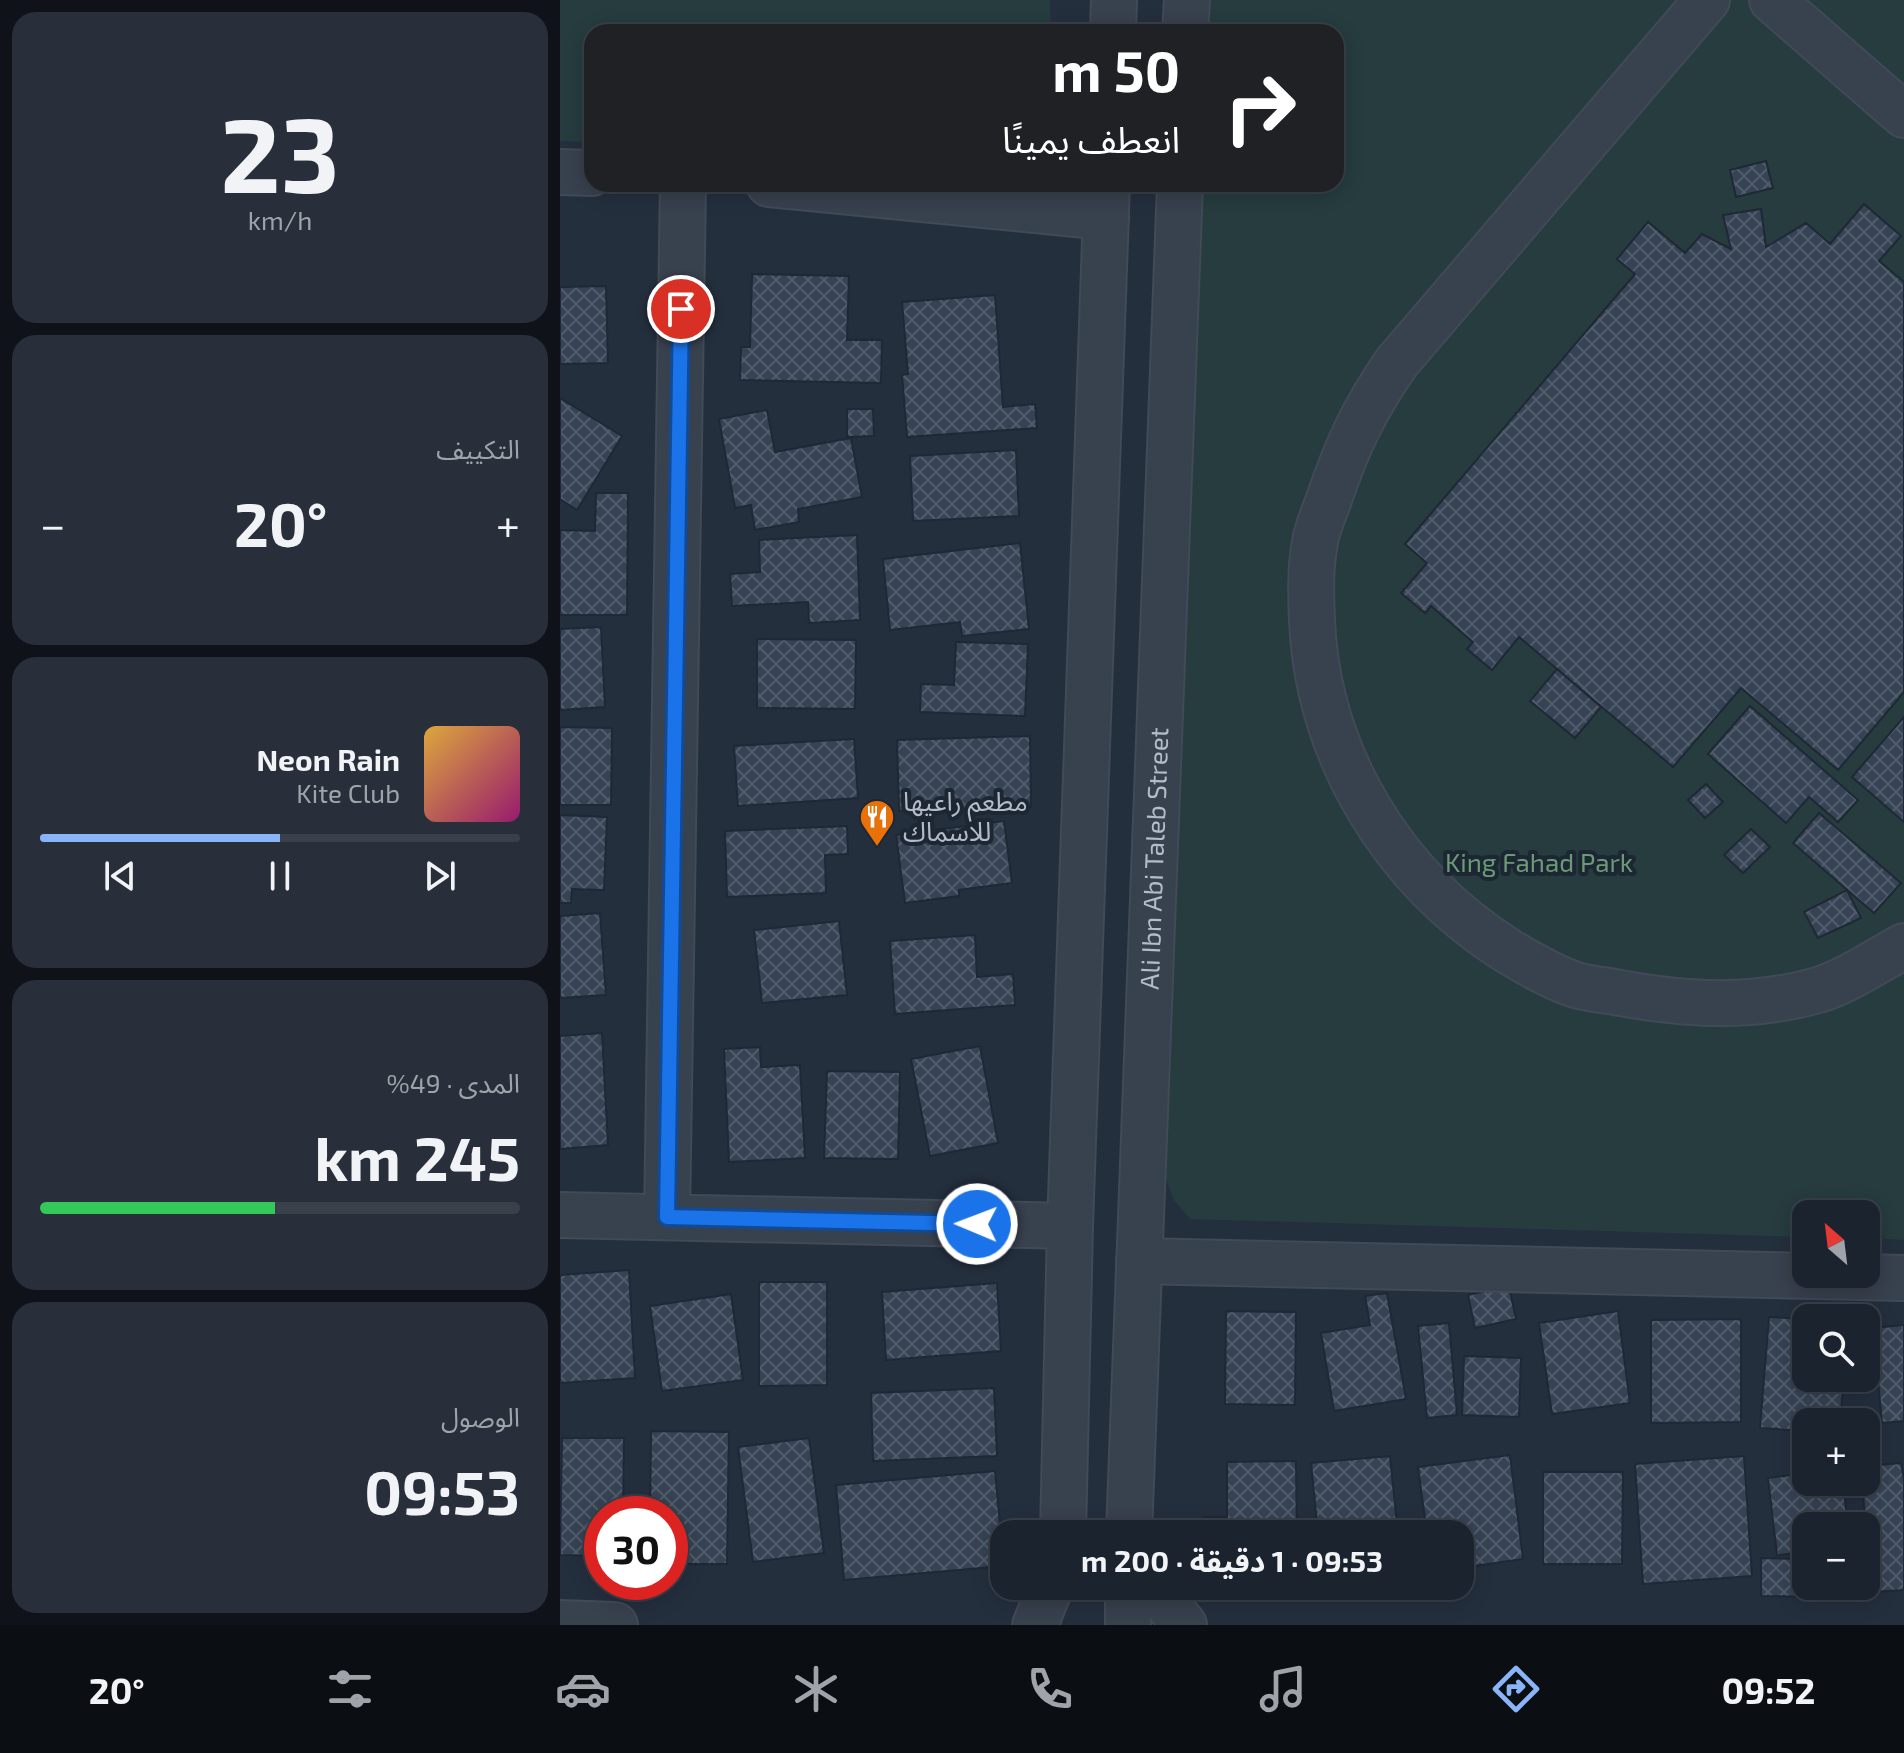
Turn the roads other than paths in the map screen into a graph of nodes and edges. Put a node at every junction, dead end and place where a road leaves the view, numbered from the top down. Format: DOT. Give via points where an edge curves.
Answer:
graph roads {
  1 [pos="1114,0"];
  2 [pos="1187,0"];
  3 [pos="1707,0"];
  4 [pos="1772,0"];
  5 [pos="1113,24"];
  6 [pos="1186,24"];
  7 [pos="1904,115"];
  8 [pos="560,172"];
  9 [pos="584,173"];
  10 [pos="683,192"];
  11 [pos="928,192"];
  12 [pos="1180,192"];
  13 [pos="1106,201"];
  14 [pos="1904,946"];
  15 [pos="560,1215"];
  16 [pos="667,1217"];
  17 [pos="1070,1226"];
  18 [pos="1139,1261"];
  19 [pos="1904,1278"];
  20 [pos="1063,1520"];
  21 [pos="1130,1520"];
  22 [pos="1045,1600"];
  23 [pos="1128,1600"];
  24 [pos="1164,1600"];
  25 [pos="560,1623"];
  26 [pos="615,1625"];
  27 [pos="1035,1625"];
  28 [pos="1128,1625"];
  29 [pos="1184,1625"];
  1 -- 5 [label="street"];
  2 -- 6 [label="street"];
  3 -- 14 [label="street" via="1397,362 1369,402 1315,541 1312,629 1321,691 1355,786 1411,869 1485,936 1573,984 1673,1002 1772,1000 1821,989"];
  4 -- 7 [label="street"];
  8 -- 9 [label="street"];
  10 -- 16 [label="street"];
  11 -- 13 [label="street"];
  12 -- 18 [label="street, Ali Ibn Abi Taleb Street"];
  13 -- 17 [label="street"];
  15 -- 16 [label="street"];
  16 -- 17 [label="street"];
  17 -- 20 [label="street"];
  18 -- 19 [label="street"];
  18 -- 21 [label="street, Ali Ibn Abi Taleb Street"];
  22 -- 27 [label="street"];
  23 -- 28 [label="street"];
  24 -- 29 [label="street"];
  25 -- 26 [label="street"];
}
